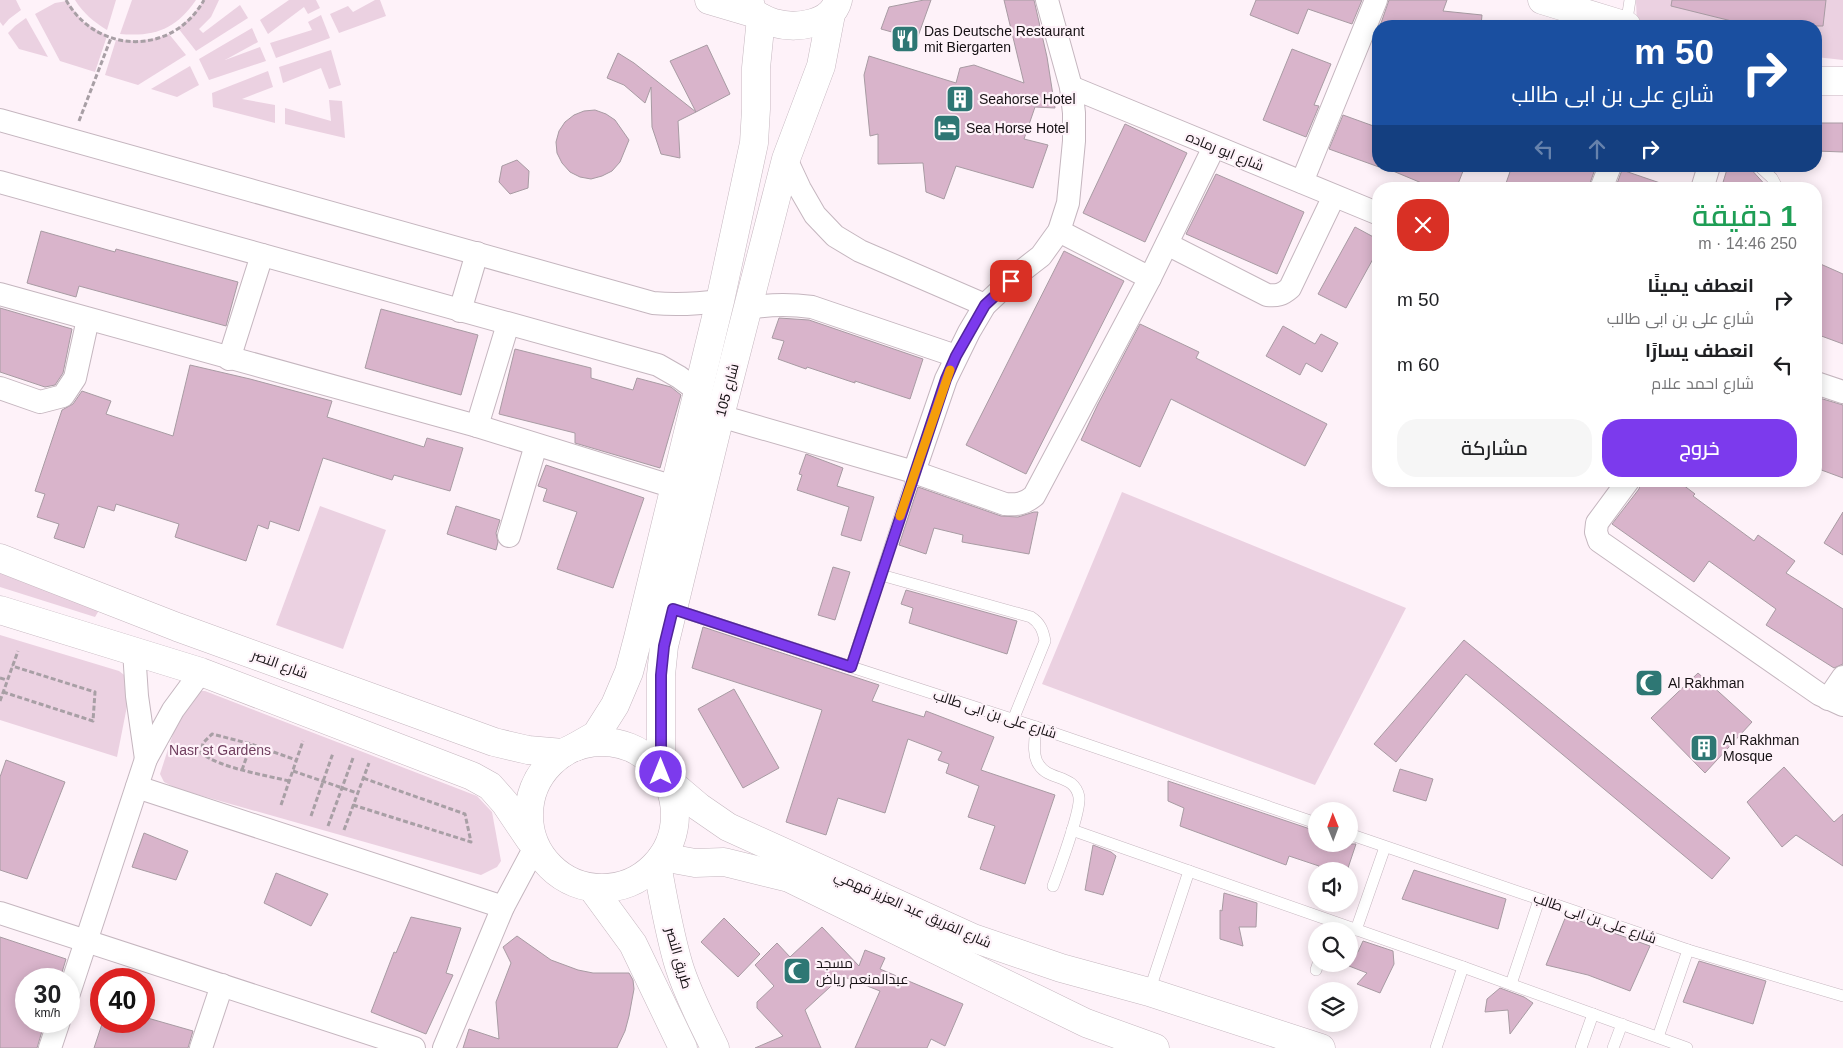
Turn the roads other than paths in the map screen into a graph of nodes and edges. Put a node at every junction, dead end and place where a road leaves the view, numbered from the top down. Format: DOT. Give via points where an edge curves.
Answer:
graph roads {
  1 [pos="709,0"];
  2 [pos="1047,0"];
  3 [pos="1376,0"];
  4 [pos="1542,0"];
  5 [pos="1630,0"];
  6 [pos="840,5"];
  7 [pos="754,10"];
  8 [pos="1607,20"];
  9 [pos="1628,20"];
  10 [pos="1822,81"];
  11 [pos="1843,81"];
  12 [pos="1070,88"];
  13 [pos="0,120"];
  14 [pos="1214,147"];
  15 [pos="786,159"];
  16 [pos="1766,172"];
  17 [pos="0,182"];
  18 [pos="1302,182"];
  19 [pos="1774,182"];
  20 [pos="1334,196"];
  21 [pos="1372,211"];
  22 [pos="1059,231"];
  23 [pos="1167,244"];
  24 [pos="477,253"];
  25 [pos="262,255"];
  26 [pos="1150,278"];
  27 [pos="0,294"];
  28 [pos="720,300"];
  29 [pos="985,305"];
  30 [pos="748,308"];
  31 [pos="460,310"];
  32 [pos="88,319"];
  33 [pos="508,324"];
  34 [pos="956,356"];
  35 [pos="229,359"];
  36 [pos="1822,385"];
  37 [pos="0,388"];
  38 [pos="698,391"];
  39 [pos="1843,392"];
  40 [pos="720,416"];
  41 [pos="477,426"];
  42 [pos="536,445"];
  43 [pos="914,472"];
  44 [pos="674,487"];
  45 [pos="1624,487"];
  46 [pos="509,536"];
  47 [pos="0,558"];
  48 [pos="881,575"];
  49 [pos="673,609"];
  50 [pos="0,610"];
  51 [pos="134,651"];
  52 [pos="851,667"];
  53 [pos="201,672"];
  54 [pos="1843,677"];
  55 [pos="1836,702"];
  56 [pos="1013,720"];
  57 [pos="1036,727"];
  58 [pos="569,750"];
  59 [pos="146,759"];
  60 [pos="664,776"];
  61 [pos="137,787"];
  62 [pos="1308,820"];
  63 [pos="1072,830"];
  64 [pos="1358,837"];
  65 [pos="533,843"];
  66 [pos="1385,847"];
  67 [pos="660,861"];
  68 [pos="1189,871"];
  69 [pos="1053,886"];
  70 [pos="592,888"];
  71 [pos="1539,900"];
  72 [pos="503,907"];
  73 [pos="0,913"];
  74 [pos="1321,922"];
  75 [pos="1358,924"];
  76 [pos="1358,931"];
  77 [pos="87,940"];
  78 [pos="1688,950"];
  79 [pos="1463,967"];
  80 [pos="77,968"];
  81 [pos="1510,984"];
  82 [pos="222,985"];
  83 [pos="1149,992"];
  84 [pos="1843,996"];
  85 [pos="1593,1014"];
  86 [pos="1622,1024"];
  87 [pos="55,1033"];
  88 [pos="1658,1037"];
  89 [pos="409,1047"];
  90 [pos="50,1048"];
  91 [pos="201,1048"];
  92 [pos="444,1048"];
  93 [pos="683,1048"];
  94 [pos="714,1048"];
  95 [pos="1155,1048"];
  96 [pos="1321,1048"];
  97 [pos="1436,1048"];
  98 [pos="1581,1048"];
  99 [pos="1613,1048"];
  100 [pos="1687,1048"];
  1 -- 7 [label="main road"];
  2 -- 12 [label="street"];
  3 -- 18 [label="street"];
  4 -- 8 [label="main road"];
  5 -- 9 [label="lane"];
  6 -- 7 [label="main road" via="818,21 797,25 774,23"];
  6 -- 15 [label="main road, شارع 105"];
  7 -- 28 [label="main road, شارع 105" via="754,143"];
  10 -- 11 [label="main road"];
  12 -- 14 [label="street, شارع ابو رماده"];
  12 -- 22 [label="street" via="1074,113 1072,172 1068,203"];
  13 -- 24 [label="street"];
  14 -- 18 [label="street, شارع ابو رماده"];
  14 -- 23 [label="street"];
  15 -- 29 [label="street" via="815,215 835,236 860,251"];
  15 -- 30 [label="main road, شارع 105"];
  16 -- 19 [label="lane"];
  17 -- 25 [label="street"];
  18 -- 20 [label="street, شارع ابو رماده"];
  20 -- 21 [label="street, شارع ابو رماده"];
  20 -- 23 [label="street" via="1290,288 1283,294 1267,295"];
  22 -- 26 [label="street"];
  22 -- 29 [label="street" via="1041,256"];
  23 -- 26 [label="street"];
  24 -- 28 [label="street" via="653,303 675,305"];
  24 -- 31 [label="street"];
  25 -- 31 [label="street"];
  25 -- 35 [label="street"];
  26 -- 43 [label="street" via="1034,496 1026,503 1005,504"];
  27 -- 32 [label="street"];
  28 -- 38 [label="main road, شارع 105"];
  29 -- 34 [label="street"];
  30 -- 34 [label="street" via="766,304 812,308"];
  30 -- 40 [label="main road, شارع 105"];
  31 -- 33 [label="street"];
  32 -- 35 [label="street"];
  32 -- 37 [label="street" via="75,378 63,396 40,402"];
  33 -- 38 [label="street" via="658,365"];
  33 -- 41 [label="street"];
  34 -- 43 [label="street"];
  35 -- 41 [label="street"];
  36 -- 39 [label="street"];
  38 -- 44 [label="main road, شارع 105"];
  40 -- 43 [label="street"];
  40 -- 49 [label="main road, شارع 105"];
  41 -- 42 [label="street"];
  42 -- 44 [label="street"];
  42 -- 46 [label="street"];
  43 -- 48 [label="lane"];
  44 -- 58 [label="main road, شارع 105" via="629,672 615,705 596,735"];
  45 -- 55 [label="street" via="1597,523 1599,541"];
  47 -- 58 [label="main road, شارع النصر" via="177,627 494,742 528,750"];
  48 -- 52 [label="lane"];
  48 -- 56 [label="lane" via="1031,617 1038,622 1044,631 1045,641"];
  49 -- 52 [label="lane, شارع على بن ابى طالب"];
  49 -- 60 [label="main road, شارع 105" via="661,675"];
  50 -- 51 [label="main road"];
  51 -- 53 [label="main road"];
  51 -- 59 [label="street"];
  52 -- 56 [label="lane, شارع على بن ابى طالب"];
  53 -- 59 [label="street" via="173,710"];
  53 -- 65 [label="main road" via="472,776 490,786"];
  54 -- 55 [label="street"];
  56 -- 57 [label="lane, شارع على بن ابى طالب"];
  57 -- 62 [label="lane, شارع على بن ابى طالب"];
  57 -- 63 [label="lane" via="1038,764 1045,772 1068,780 1080,798"];
  58 -- 60 [label="main road" via="600,742 626,746 649,758"];
  58 -- 65 [label="main road" via="544,771 531,795 529,821"];
  59 -- 61 [label="street"];
  60 -- 67 [label="main road" via="674,800 676,823 670,845"];
  60 -- 83 [label="main road, شارع الفريق عبد العزيز فهمي" via="728,827 973,938 1061,968"];
  61 -- 72 [label="street"];
  61 -- 77 [label="street"];
  63 -- 68 [label="lane"];
  63 -- 69 [label="lane"];
  64 -- 66 [label="lane, شارع على بن ابى طالب"];
  65 -- 70 [label="main road" via="548,865 568,880"];
  65 -- 72 [label="street"];
  66 -- 71 [label="lane, شارع على بن ابى طالب"];
  66 -- 75 [label="lane"];
  67 -- 70 [label="main road" via="648,873 631,882 612,888"];
  67 -- 94 [label="main road, طريق النصر" via="664,903 679,966"];
  67 -- 95 [label="main road, شارع الفريق عبد العزيز فهمي" via="724,862 789,878 1094,1031"];
  68 -- 74 [label="lane"];
  68 -- 83 [label="lane"];
  70 -- 93 [label="main road" via="633,944"];
  71 -- 78 [label="lane, شارع على بن ابى طالب"];
  71 -- 81 [label="lane"];
  72 -- 92 [label="street"];
  73 -- 77 [label="street"];
  76 -- 79 [label="lane"];
  77 -- 80 [label="street"];
  77 -- 82 [label="street"];
  78 -- 84 [label="lane, شارع على بن ابى طالب"];
  78 -- 88 [label="lane"];
  79 -- 81 [label="lane"];
  79 -- 97 [label="lane"];
  81 -- 85 [label="lane"];
  82 -- 89 [label="street"];
  82 -- 91 [label="street"];
  83 -- 96 [label="main road, شارع الفريق عبد العزيز فهمي"];
  85 -- 86 [label="lane"];
  85 -- 98 [label="lane"];
  86 -- 88 [label="lane"];
  86 -- 99 [label="lane"];
  87 -- 90 [label="street"];
  88 -- 100 [label="lane"];
}
